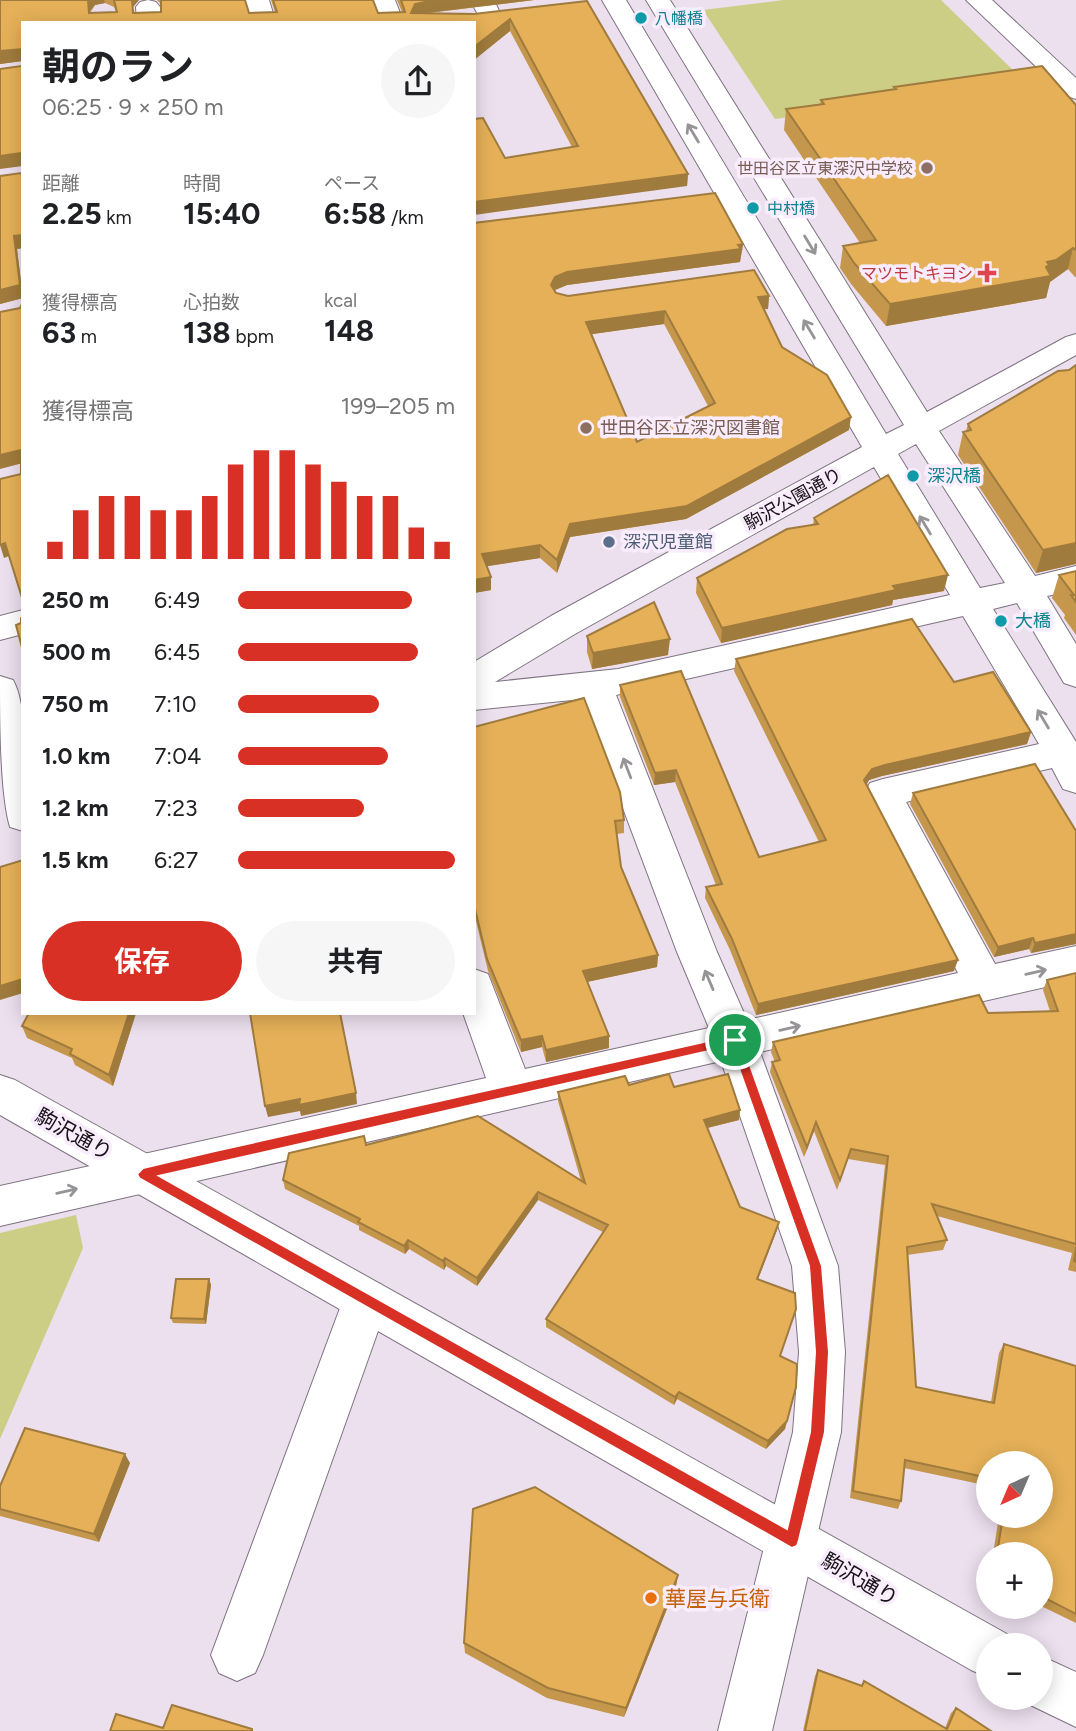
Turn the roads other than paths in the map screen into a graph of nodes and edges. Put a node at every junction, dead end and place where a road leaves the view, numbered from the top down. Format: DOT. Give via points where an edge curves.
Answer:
graph roads {
  1 [pos="257,0"];
  2 [pos="383,0"];
  3 [pos="658,0"];
  4 [pos="978,0"];
  5 [pos="608,1"];
  6 [pos="486,8"];
  7 [pos="516,12"];
  8 [pos="464,18"];
  9 [pos="263,21"];
  10 [pos="391,21"];
  11 [pos="1076,91"];
  12 [pos="774,186"];
  13 [pos="714,194"];
  14 [pos="1076,343"];
  15 [pos="921,428"];
  16 [pos="880,451"];
  17 [pos="1076,578"];
  18 [pos="1026,589"];
  19 [pos="971,601"];
  20 [pos="21,623"];
  21 [pos="0,628"];
  22 [pos="1076,674"];
  23 [pos="476,677"];
  24 [pos="595,686"];
  25 [pos="0,689"];
  26 [pos="476,697"];
  27 [pos="1069,765"];
  28 [pos="21,806"];
  29 [pos="21,825"];
  30 [pos="0,831"];
  31 [pos="1076,963"];
  32 [pos="985,984"];
  33 [pos="476,992"];
  34 [pos="735,1040"];
  35 [pos="511,1090"];
  36 [pos="0,1093"];
  37 [pos="143,1174"];
  38 [pos="0,1206"];
  39 [pos="366,1300"];
  40 [pos="792,1540"];
  41 [pos="976,1645"];
  42 [pos="237,1655"];
  43 [pos="1053,1689"];
  44 [pos="1076,1702"];
  45 [pos="745,1731"];
  1 -- 9 [label="street"];
  2 -- 10 [label="street"];
  3 -- 12 [label="street"];
  4 -- 11 [label="street"];
  13 -- 5 [label="street, one-way"];
  6 -- 7 [label="street"];
  6 -- 8 [label="street"];
  12 -- 13 [label="street"];
  12 -- 15 [label="street, one-way"];
  16 -- 13 [label="street, one-way" via="759,271"];
  14 -- 15 [label="street, 駒沢公園通り"];
  15 -- 16 [label="street, 駒沢公園通り"];
  15 -- 18 [label="street"];
  19 -- 16 [label="street, one-way"];
  16 -- 23 [label="street, 駒沢公園通り"];
  17 -- 18 [label="street"];
  18 -- 19 [label="street"];
  18 -- 22 [label="street"];
  19 -- 24 [label="street"];
  27 -- 19 [label="street, one-way"];
  20 -- 21 [label="street"];
  24 -- 26 [label="street"];
  34 -- 24 [label="street, one-way"];
  25 -- 28 [label="street"];
  27 -- 32 [label="street" via="883,793"];
  29 -- 30 [label="street"];
  32 -- 31 [label="street, one-way"];
  34 -- 32 [label="street, one-way"];
  33 -- 35 [label="street"];
  34 -- 35 [label="street"];
  34 -- 40 [label="street" via="815,1266 822,1352 817,1432"];
  35 -- 37 [label="street"];
  36 -- 37 [label="street, 駒沢通り"];
  38 -- 37 [label="street, one-way"];
  37 -- 39 [label="street, 駒沢通り"];
  39 -- 40 [label="street, 駒沢通り"];
  39 -- 42 [label="street"];
  40 -- 41 [label="street, 駒沢通り"];
  40 -- 45 [label="street"];
  43 -- 44 [label="street"];
}
